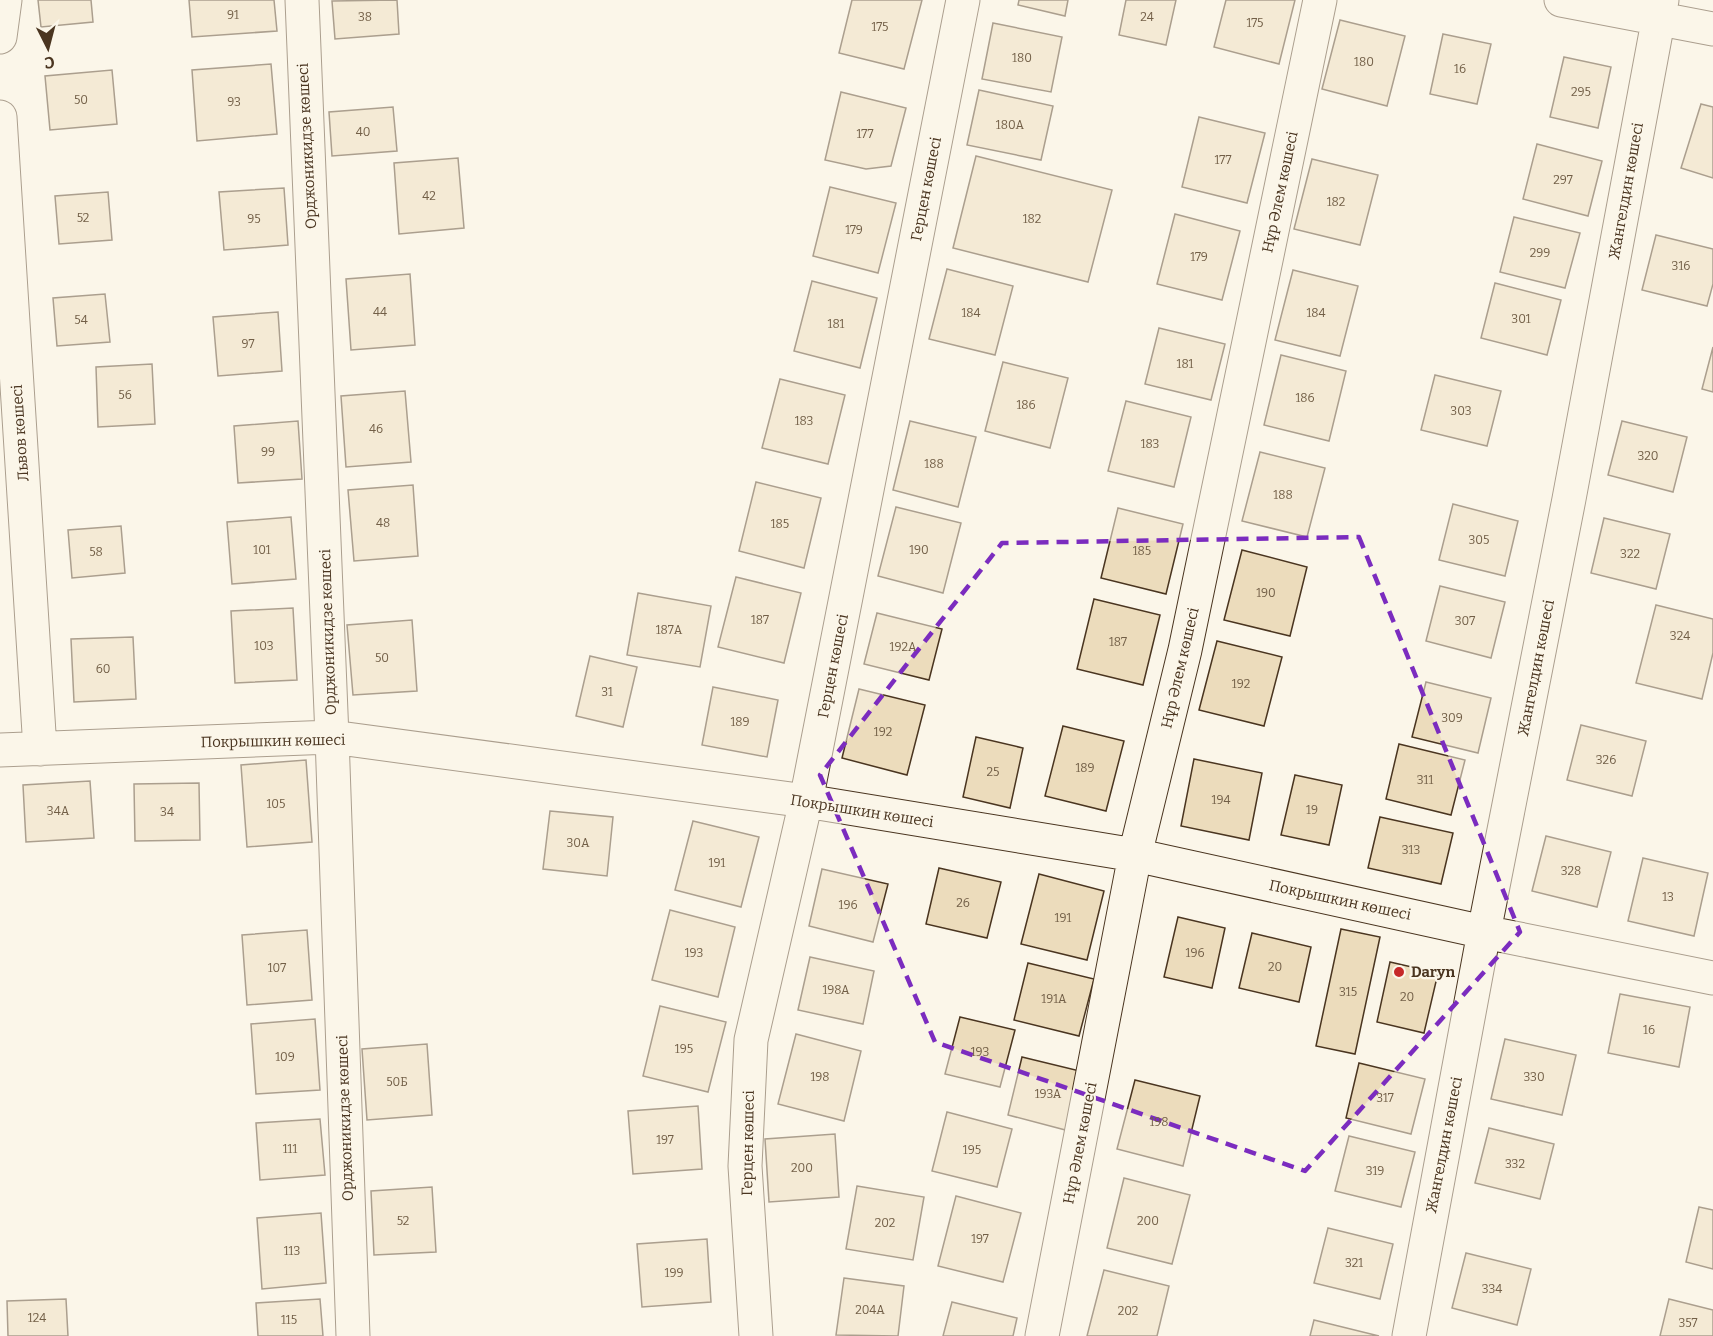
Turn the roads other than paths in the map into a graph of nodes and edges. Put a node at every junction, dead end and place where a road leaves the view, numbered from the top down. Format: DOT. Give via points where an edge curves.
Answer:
graph roads {
  1 [pos="5,0"];
  2 [pos="302,0"];
  3 [pos="963,0"];
  4 [pos="1320,0"];
  5 [pos="1561,0"];
  6 [pos="1660,9"];
  7 [pos="1713,29"];
  8 [pos="0,37"];
  9 [pos="0,117"];
  10 [pos="332,737"];
  11 [pos="40,749"];
  12 [pos="0,750"];
  13 [pos="806,801"];
  14 [pos="1135,855"];
  15 [pos="1484,932"];
  16 [pos="1713,978"];
  17 [pos="353,1336"];
  18 [pos="756,1336"];
  19 [pos="1042,1336"];
  20 [pos="1408,1336"];
  1 -- 8 [label="street"];
  2 -- 10 [label="street, Орджоникидзе көшесі"];
  3 -- 13 [label="street, Герцен көшесі"];
  4 -- 14 [label="street, Нұр Әлем көшесі" via="1185,650"];
  5 -- 6 [label="street"];
  6 -- 7 [label="street"];
  6 -- 15 [label="street, Жангелдин көшесі"];
  9 -- 11 [label="street, Львов көшесі"];
  10 -- 11 [label="street, Покрышкин көшесі"];
  10 -- 13 [label="street, Покрышкин көшесі"];
  10 -- 17 [label="street, Орджоникидзе көшесі"];
  11 -- 12 [label="street, Покрышкин көшесі"];
  13 -- 14 [label="street, Покрышкин көшесі"];
  13 -- 18 [label="street, Герцен көшесі" via="751,1040 745,1166"];
  14 -- 15 [label="street, Покрышкин көшесі"];
  14 -- 19 [label="street, Нұр Әлем көшесі"];
  15 -- 16 [label="street, Покрышкин көшесі"];
  15 -- 20 [label="street, Жангелдин көшесі"];
}
